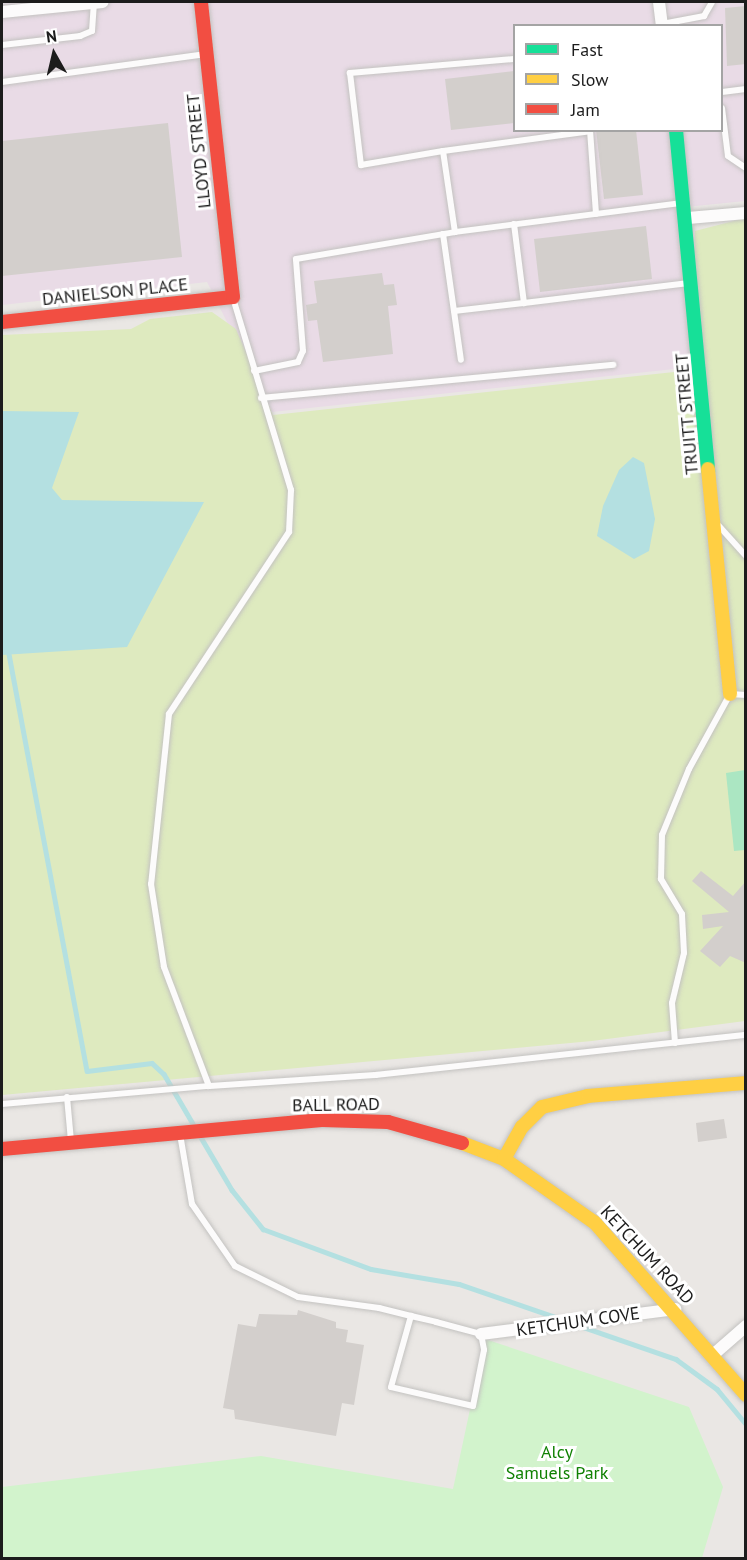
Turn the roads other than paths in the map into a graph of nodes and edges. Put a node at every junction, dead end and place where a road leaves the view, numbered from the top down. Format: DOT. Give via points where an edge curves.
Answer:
graph roads {
  1 [pos="99,2"];
  2 [pos="201,2"];
  3 [pos="659,2"];
  4 [pos="712,2"];
  5 [pos="2,12"];
  6 [pos="662,24"];
  7 [pos="667,24"];
  8 [pos="2,45"];
  9 [pos="207,54"];
  10 [pos="513,59"];
  11 [pos="2,82"];
  12 [pos="746,89"];
  13 [pos="723,92"];
  14 [pos="723,116"];
  15 [pos="583,132"];
  16 [pos="590,132"];
  17 [pos="676,132"];
  18 [pos="443,151"];
  19 [pos="746,168"];
  20 [pos="686,202"];
  21 [pos="746,213"];
  22 [pos="596,214"];
  23 [pos="688,218"];
  24 [pos="514,224"];
  25 [pos="455,232"];
  26 [pos="443,234"];
  27 [pos="693,282"];
  28 [pos="233,297"];
  29 [pos="524,303"];
  30 [pos="454,311"];
  31 [pos="2,322"];
  32 [pos="460,360"];
  33 [pos="613,365"];
  34 [pos="254,371"];
  35 [pos="261,398"];
  36 [pos="715,521"];
  37 [pos="746,556"];
  38 [pos="730,694"];
  39 [pos="746,695"];
  40 [pos="746,1035"];
  41 [pos="675,1043"];
  42 [pos="746,1083"];
  43 [pos="209,1086"];
  44 [pos="67,1097"];
  45 [pos="2,1104"];
  46 [pos="183,1133"];
  47 [pos="71,1143"];
  48 [pos="2,1149"];
  49 [pos="504,1159"];
  50 [pos="675,1308"];
  51 [pos="411,1316"];
  52 [pos="746,1326"];
  53 [pos="482,1334"];
  54 [pos="714,1354"];
  55 [pos="746,1395"];
  1 -- 5 [label="street"];
  1 -- 8 [label="lane" via="92,31 81,36"];
  2 -- 9 [label="street, LLOYD STREET"];
  3 -- 6 [label="street"];
  4 -- 7 [label="lane" via="704,16"];
  9 -- 11 [label="lane"];
  9 -- 28 [label="street, LLOYD STREET"];
  10 -- 18 [label="lane" via="351,73 361,165"];
  12 -- 13 [label="lane"];
  14 -- 19 [label="lane" via="728,156"];
  15 -- 18 [label="lane"];
  16 -- 22 [label="lane"];
  17 -- 20 [label="street, TRUITT STREET"];
  18 -- 25 [label="lane"];
  20 -- 22 [label="lane"];
  20 -- 23 [label="street, TRUITT STREET"];
  21 -- 23 [label="street"];
  22 -- 24 [label="lane"];
  23 -- 27 [label="street, TRUITT STREET"];
  24 -- 25 [label="lane"];
  24 -- 29 [label="lane"];
  25 -- 26 [label="lane"];
  26 -- 30 [label="lane"];
  26 -- 34 [label="lane" via="296,259 303,351 298,362"];
  27 -- 29 [label="lane"];
  27 -- 36 [label="street, TRUITT STREET"];
  28 -- 31 [label="street, DANIELSON PLACE"];
  28 -- 34 [label="lane"];
  29 -- 30 [label="lane"];
  30 -- 32 [label="lane"];
  33 -- 35 [label="lane"];
  34 -- 35 [label="lane"];
  35 -- 43 [label="lane" via="291,490 290,532 169,714 151,884 164,967"];
  36 -- 37 [label="lane"];
  36 -- 38 [label="street, TRUITT STREET"];
  38 -- 39 [label="lane"];
  38 -- 41 [label="lane" via="688,769 662,836 661,879 682,914 684,953 672,1003"];
  40 -- 41 [label="lane"];
  41 -- 43 [label="lane" via="376,1075"];
  42 -- 49 [label="street" via="588,1096 542,1107 522,1127"];
  43 -- 44 [label="lane"];
  44 -- 45 [label="lane"];
  44 -- 47 [label="lane"];
  46 -- 47 [label="street, BALL ROAD"];
  46 -- 49 [label="street, BALL ROAD" via="322,1120 388,1122"];
  46 -- 51 [label="lane" via="192,1204 235,1266 298,1297"];
  47 -- 48 [label="street, BALL ROAD"];
  49 -- 50 [label="street, KETCHUM ROAD" via="595,1223"];
  50 -- 53 [label="street, KETCHUM COVE"];
  50 -- 54 [label="street, KETCHUM ROAD"];
  51 -- 53 [label="lane"];
  51 -- 53 [label="lane" via="394,1391 473,1406 484,1350"];
  52 -- 54 [label="street"];
  54 -- 55 [label="street, KETCHUM ROAD"];
}
